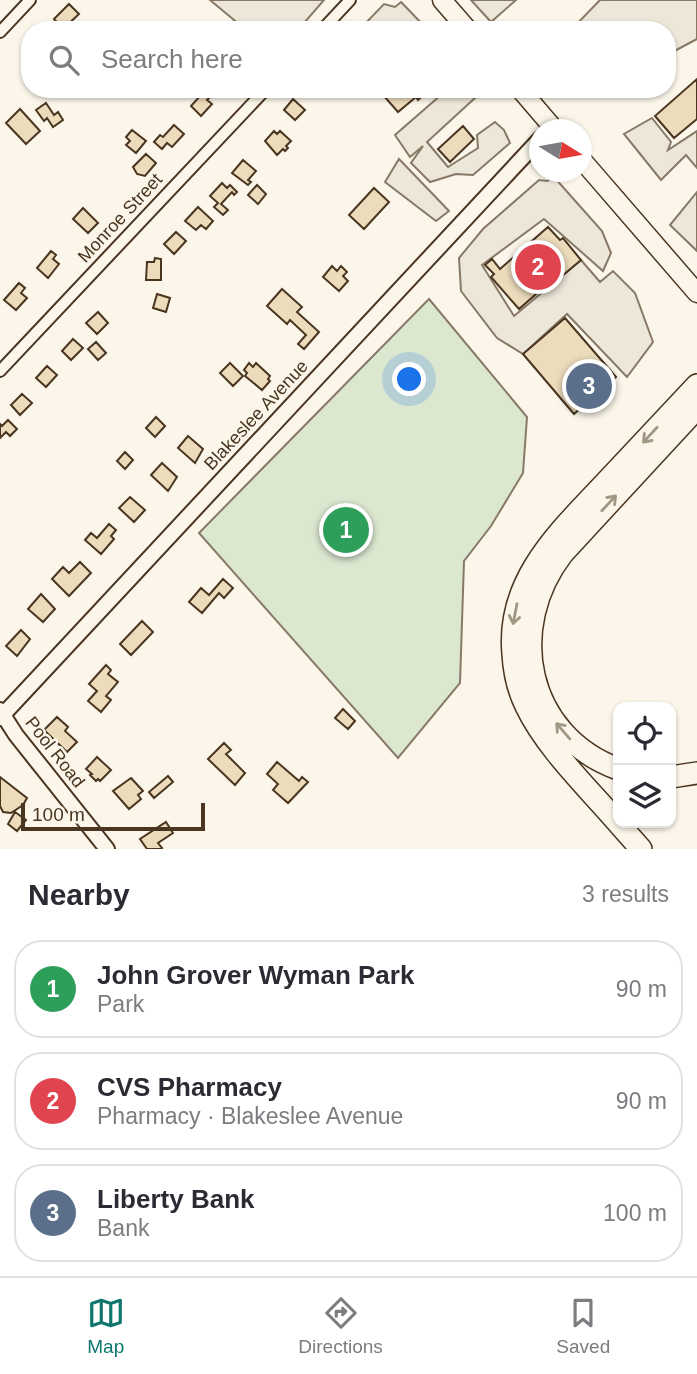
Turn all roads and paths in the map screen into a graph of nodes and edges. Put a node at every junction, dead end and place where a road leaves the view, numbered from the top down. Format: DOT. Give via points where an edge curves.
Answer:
graph roads {
  1 [pos="30,0"];
  2 [pos="350,0"];
  3 [pos="442,0"];
  4 [pos="330,21"];
  5 [pos="460,21"];
  6 [pos="0,32"];
  7 [pos="258,98"];
  8 [pos="526,98"];
  9 [pos="541,119"];
  10 [pos="529,152"];
  11 [pos="592,172"];
  12 [pos="697,293"];
  13 [pos="0,371"];
  14 [pos="697,385"];
  15 [pos="697,408"];
  16 [pos="1,714"];
  17 [pos="613,767"];
  18 [pos="697,773"];
  19 [pos="676,776"];
  20 [pos="613,817"];
  21 [pos="622,828"];
  22 [pos="107,849"];
  23 [pos="641,849"];
  1 -- 6 [label="street"];
  2 -- 4 [label="street"];
  3 -- 5 [label="main road"];
  7 -- 13 [label="street, Monroe Street"];
  8 -- 9 [label="main road"];
  10 -- 16 [label="street, Blakeslee Avenue"];
  11 -- 12 [label="main road"];
  14 -- 20 [label="highway, one-way" via="551,541 529,574 516,609 513,658 524,704 547,739"];
  17 -- 15 [label="highway, one-way" via="576,745 546,707 531,659 533,612 544,579 563,553"];
  16 -- 22 [label="street, Pool Road"];
  18 -- 19 [label="highway"];
  21 -- 23 [label="highway"];
}
